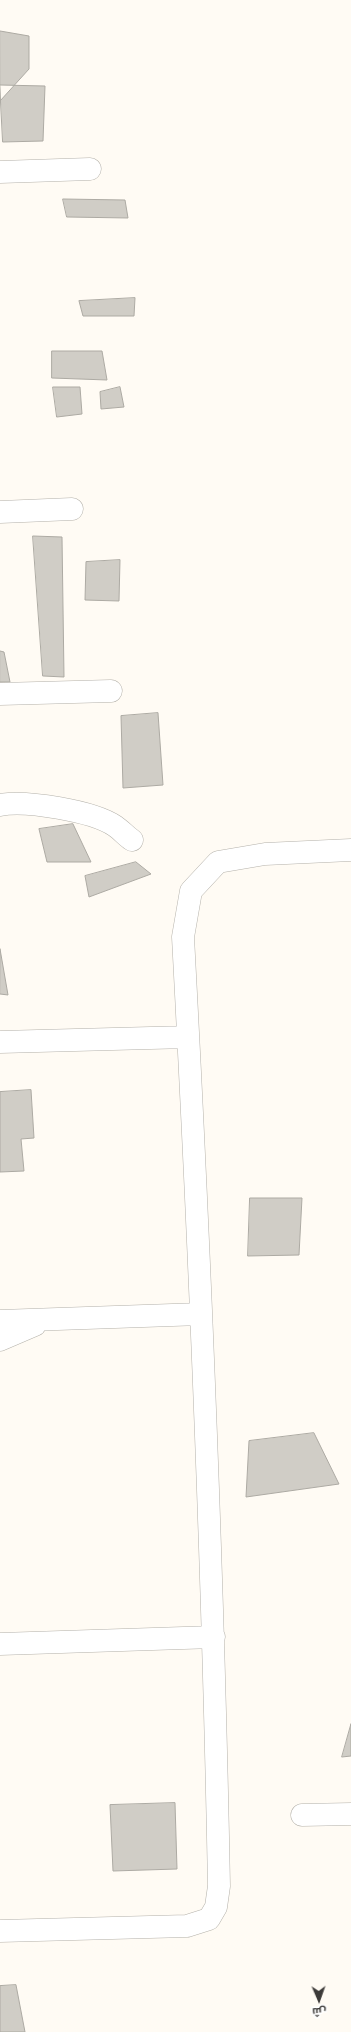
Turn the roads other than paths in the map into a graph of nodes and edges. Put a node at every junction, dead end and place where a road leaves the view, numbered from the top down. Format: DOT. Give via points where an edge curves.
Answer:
graph roads {
  1 [pos="90,169"];
  2 [pos="0,172"];
  3 [pos="72,509"];
  4 [pos="0,512"];
  5 [pos="111,691"];
  6 [pos="0,694"];
  7 [pos="0,805"];
  8 [pos="132,840"];
  9 [pos="351,850"];
  10 [pos="188,1037"];
  11 [pos="0,1042"];
  12 [pos="201,1314"];
  13 [pos="47,1320"];
  14 [pos="0,1321"];
  15 [pos="0,1340"];
  16 [pos="214,1637"];
  17 [pos="0,1644"];
  18 [pos="351,1814"];
  19 [pos="302,1815"];
  20 [pos="0,1931"];
  1 -- 2 [label="street"];
  3 -- 4 [label="street"];
  5 -- 6 [label="street"];
  7 -- 8 [label="street" via="38,804 86,815 115,825"];
  9 -- 10 [label="street" via="265,854 218,862 191,891 182,937"];
  10 -- 11 [label="street"];
  10 -- 12 [label="street"];
  12 -- 13 [label="street"];
  12 -- 16 [label="street"];
  13 -- 14 [label="street"];
  13 -- 15 [label="street"];
  16 -- 17 [label="street"];
  16 -- 20 [label="street" via="219,1886 216,1907 209,1919 187,1926"];
  18 -- 19 [label="street"];
}
